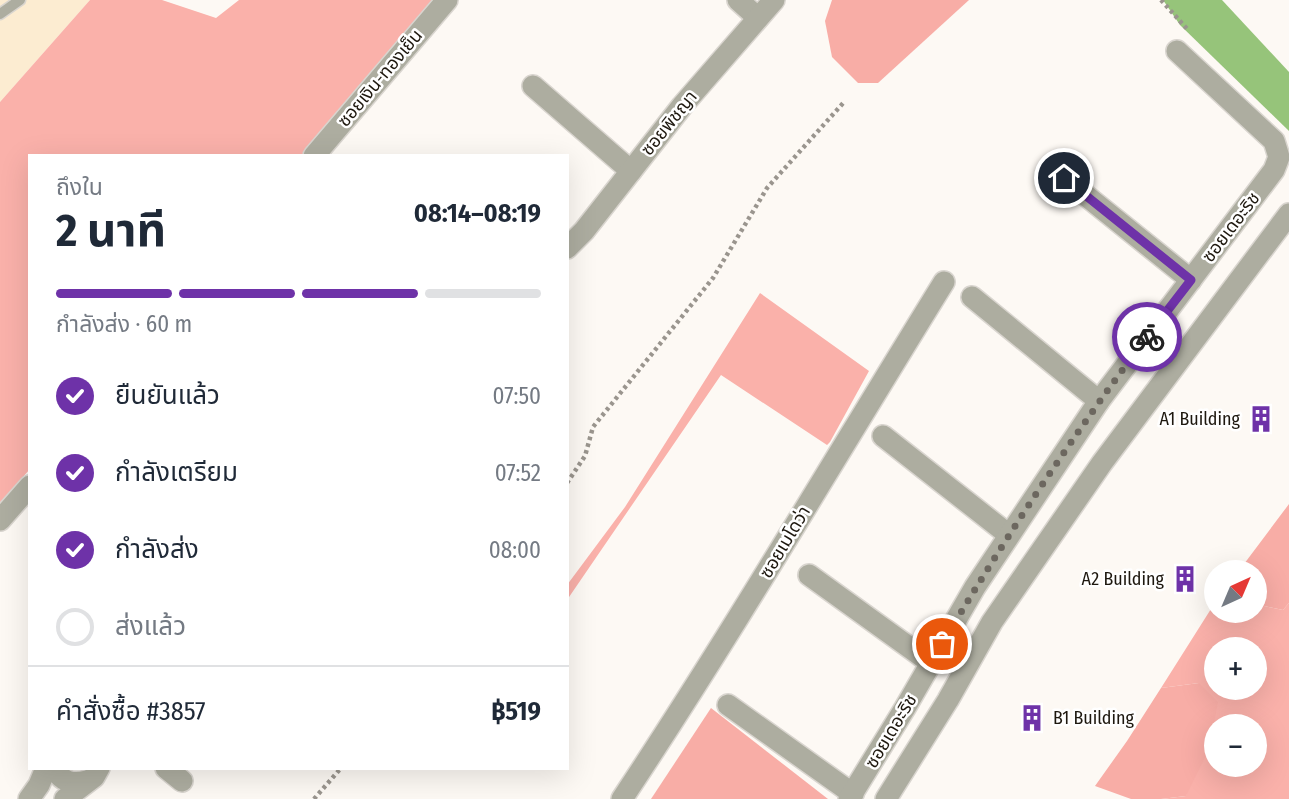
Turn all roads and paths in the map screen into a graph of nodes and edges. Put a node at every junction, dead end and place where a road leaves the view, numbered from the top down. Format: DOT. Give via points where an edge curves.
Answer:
graph roads {
  1 [pos="20,0"];
  2 [pos="447,0"];
  3 [pos="738,0"];
  4 [pos="774,0"];
  5 [pos="0,14"];
  6 [pos="758,18"];
  7 [pos="1177,51"];
  8 [pos="533,86"];
  9 [pos="845,101"];
  10 [pos="316,154"];
  11 [pos="631,171"];
  12 [pos="1064,178"];
  13 [pos="1289,214"];
  14 [pos="569,246"];
  15 [pos="1191,280"];
  16 [pos="944,282"];
  17 [pos="972,297"];
  18 [pos="1099,401"];
  19 [pos="883,436"];
  20 [pos="569,480"];
  21 [pos="28,488"];
  22 [pos="0,520"];
  23 [pos="1009,535"];
  24 [pos="808,575"];
  25 [pos="931,663"];
  26 [pos="728,705"];
  27 [pos="45,770"];
  28 [pos="56,770"];
  29 [pos="339,770"];
  30 [pos="93,775"];
  31 [pos="851,797"];
  32 [pos="29,799"];
  33 [pos="65,799"];
  34 [pos="314,799"];
  35 [pos="622,799"];
  36 [pos="886,799"];
  1 -- 5 [label="lane"];
  2 -- 10 [label="street, ซอยเงิน-ทองเย็น"];
  3 -- 6 [label="street"];
  4 -- 6 [label="street, ซอยพิชญา"];
  6 -- 11 [label="street, ซอยพิชญา"];
  7 -- 15 [label="street, ซอยเดอะริช" via="1274,141 1279,157"];
  8 -- 11 [label="street"];
  9 -- 20 [label="path" via="767,188 713,278 593,427 585,456"];
  11 -- 14 [label="street, ซอยพิชญา"];
  12 -- 15 [label="street"];
  13 -- 36 [label="street" via="1102,463 1000,611"];
  15 -- 18 [label="street, ซอยเดอะริช"];
  16 -- 35 [label="street, ซอยเมโดว่า"];
  17 -- 18 [label="street"];
  18 -- 23 [label="street, ซอยเดอะริช"];
  19 -- 23 [label="street"];
  21 -- 22 [label="street"];
  23 -- 25 [label="street, ซอยเดอะริช"];
  24 -- 25 [label="street"];
  25 -- 31 [label="street, ซอยเดอะริช"];
  26 -- 31 [label="street"];
  27 -- 32 [label="street"];
  28 -- 30 [label="street" via="64,780 79,783"];
  29 -- 34 [label="path"];
  30 -- 33 [label="street"];
}
